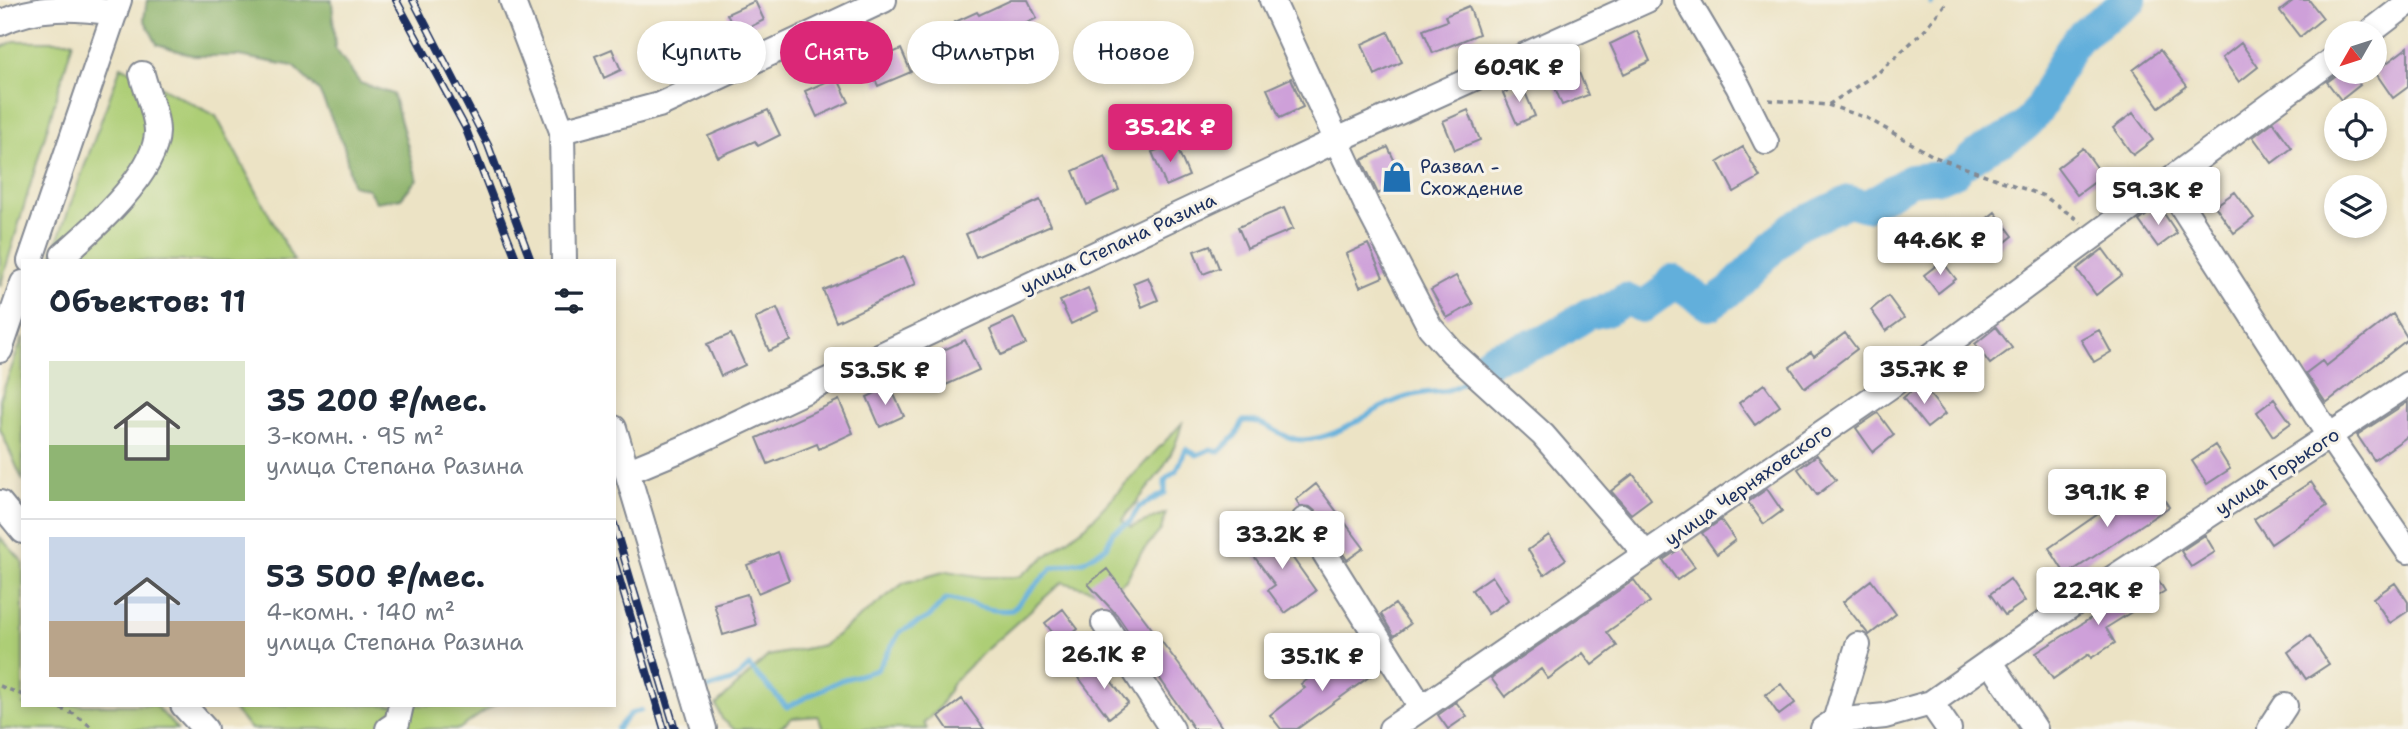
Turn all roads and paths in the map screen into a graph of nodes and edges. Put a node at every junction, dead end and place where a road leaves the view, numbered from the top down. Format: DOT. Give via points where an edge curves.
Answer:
graph roads {
  1 [pos="512,0"];
  2 [pos="884,0"];
  3 [pos="1272,0"];
  4 [pos="1647,0"];
  5 [pos="1687,0"];
  6 [pos="1948,0"];
  7 [pos="2408,4"];
  8 [pos="117,6"];
  9 [pos="2385,21"];
  10 [pos="0,23"];
  11 [pos="2324,66"];
  12 [pos="142,74"];
  13 [pos="1738,86"];
  14 [pos="1828,105"];
  15 [pos="562,131"];
  16 [pos="1337,140"];
  17 [pos="1766,142"];
  18 [pos="2167,183"];
  19 [pos="39,234"];
  20 [pos="2095,236"];
  21 [pos="66,258"];
  22 [pos="31,259"];
  23 [pos="564,259"];
  24 [pos="21,289"];
  25 [pos="0,350"];
  26 [pos="2408,384"];
  27 [pos="616,434"];
  28 [pos="2330,437"];
  29 [pos="629,471"];
  30 [pos="0,503"];
  31 [pos="1304,520"];
  32 [pos="21,529"];
  33 [pos="2408,551"];
  34 [pos="1646,554"];
  35 [pos="1104,623"];
  36 [pos="1858,645"];
  37 [pos="1990,661"];
  38 [pos="0,686"];
  39 [pos="21,694"];
  40 [pos="1931,703"];
  41 [pos="2286,706"];
  42 [pos="56,707"];
  43 [pos="185,707"];
  44 [pos="401,707"];
  45 [pos="1421,707"];
  46 [pos="1829,725"];
  47 [pos="94,729"];
  48 [pos="205,729"];
  49 [pos="388,729"];
  50 [pos="704,729"];
  51 [pos="1172,729"];
  52 [pos="1391,729"];
  53 [pos="1949,729"];
  54 [pos="2035,729"];
  55 [pos="2270,729"];
  1 -- 15 [label="street"];
  2 -- 15 [label="street" via="659,105"];
  3 -- 16 [label="street"];
  4 -- 16 [label="street, улица Степана Разина"];
  5 -- 13 [label="street"];
  6 -- 14 [label="path" via="1925,30 1879,72"];
  7 -- 9 [label="street"];
  8 -- 10 [label="street" via="33,11"];
  8 -- 19 [label="street"];
  11 -- 18 [label="street, улица Черняховского"];
  12 -- 21 [label="street" via="157,132 150,155 128,192"];
  13 -- 14 [label="path" via="1774,103"];
  13 -- 17 [label="street"];
  14 -- 20 [label="path" via="1867,118 1935,157 2044,196"];
  15 -- 23 [label="street"];
  16 -- 29 [label="street, улица Степана Разина"];
  16 -- 34 [label="street" via="1430,327 1452,353 1543,435"];
  18 -- 20 [label="street, улица Черняховского"];
  18 -- 28 [label="street"];
  19 -- 21 [label="street"];
  19 -- 22 [label="street"];
  20 -- 34 [label="street, улица Черняховского" via="1889,387"];
  24 -- 25 [label="street"];
  26 -- 28 [label="street, улица Горького"];
  27 -- 29 [label="street"];
  28 -- 33 [label="street"];
  28 -- 37 [label="street, улица Горького"];
  29 -- 50 [label="street"];
  30 -- 32 [label="street"];
  31 -- 45 [label="street"];
  34 -- 45 [label="street, улица Черняховского"];
  35 -- 51 [label="street"];
  36 -- 46 [label="street"];
  37 -- 40 [label="street, улица Горького"];
  37 -- 54 [label="street"];
  38 -- 39 [label="path"];
  40 -- 46 [label="street, улица Горького"];
  40 -- 53 [label="street"];
  41 -- 55 [label="street"];
  42 -- 47 [label="path"];
  43 -- 48 [label="street"];
  44 -- 49 [label="street" via="397,723"];
  45 -- 52 [label="street, улица Черняховского"];
}
